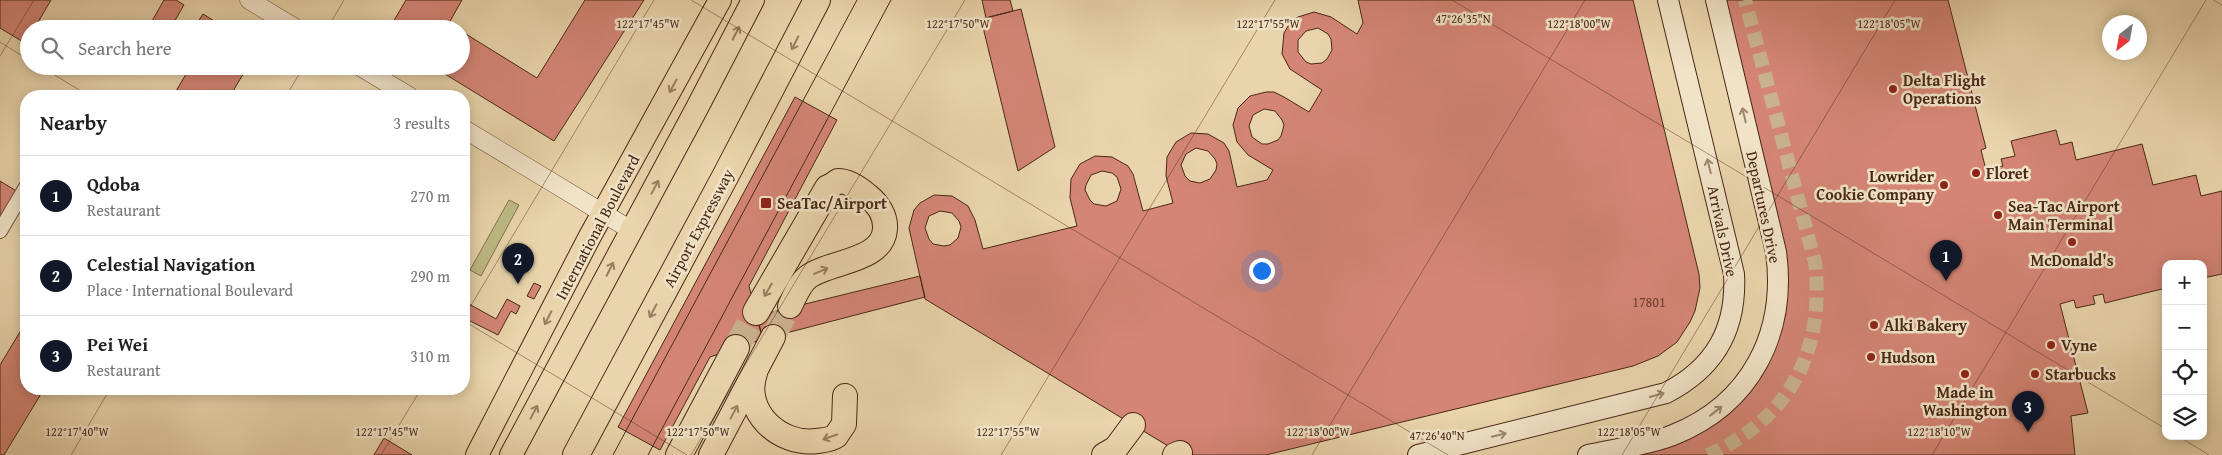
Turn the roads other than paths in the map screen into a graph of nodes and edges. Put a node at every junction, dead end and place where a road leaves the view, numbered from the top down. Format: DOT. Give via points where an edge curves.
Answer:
graph roads {
  1 [pos="249,0"];
  2 [pos="720,0"];
  3 [pos="753,0"];
  4 [pos="817,0"];
  5 [pos="1668,0"];
  6 [pos="1716,0"];
  7 [pos="282,20"];
  8 [pos="374,75"];
  9 [pos="399,90"];
  10 [pos="470,133"];
  11 [pos="828,188"];
  12 [pos="20,197"];
  13 [pos="603,214"];
  14 [pos="631,230"];
  15 [pos="0,231"];
  16 [pos="790,306"];
  17 [pos="756,312"];
  18 [pos="773,337"];
  19 [pos="736,348"];
  20 [pos="754,373"];
  21 [pos="845,396"];
  22 [pos="1133,425"];
  23 [pos="477,455"];
  24 [pos="511,455"];
  25 [pos="576,455"];
  26 [pos="679,455"];
  27 [pos="711,455"];
  28 [pos="1104,455"];
  29 [pos="1418,455"];
  30 [pos="1588,455"];
  1 -- 7 [label="street"];
  2 -- 13 [label="main road, International Boulevard, one-way"];
  14 -- 3 [label="main road, International Boulevard, one-way"];
  4 -- 25 [label="highway, Airport Expressway, one-way"];
  29 -- 5 [label="main road, Arrivals Drive, one-way" via="1666,393 1694,375 1717,350 1731,320 1734,274"];
  30 -- 6 [label="main road, Departures Drive, one-way" via="1672,436 1715,413 1751,374 1773,326 1778,300 1776,252"];
  8 -- 9 [label="street"];
  10 -- 13 [label="street"];
  16 -- 11 [label="highway, one-way" via="807,278 870,253 883,240 885,221 873,200 849,183 838,181"];
  11 -- 17 [label="highway, one-way"];
  12 -- 15 [label="street"];
  13 -- 14 [label="street"];
  13 -- 23 [label="main road, International Boulevard, one-way"];
  24 -- 14 [label="main road, International Boulevard, one-way"];
  18 -- 20 [label="highway"];
  19 -- 26 [label="highway"];
  21 -- 20 [label="highway, one-way" via="844,424 836,436 807,442 790,439 768,425 758,409 752,388"];
  27 -- 20 [label="highway, one-way"];
  22 -- 28 [label="highway" via="1116,448"];
}
